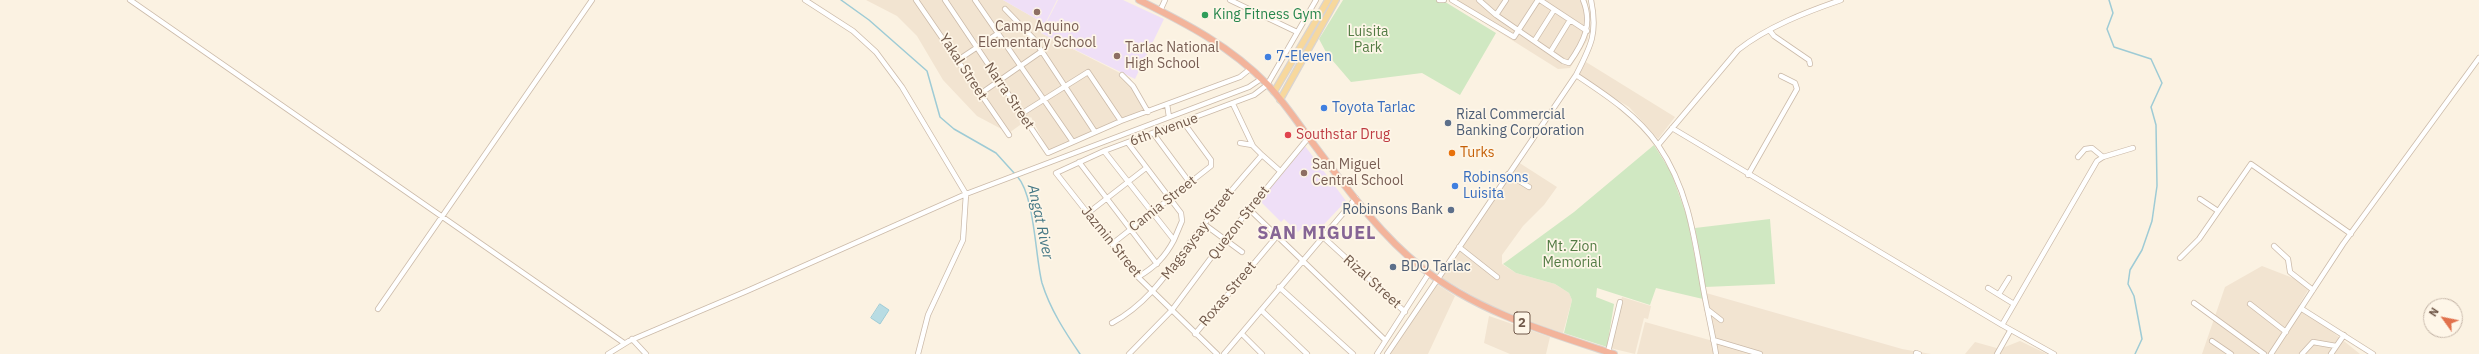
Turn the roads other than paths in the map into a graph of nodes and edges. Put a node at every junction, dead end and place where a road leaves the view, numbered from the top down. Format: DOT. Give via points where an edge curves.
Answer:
graph roads {
  1 [pos="130,0"];
  2 [pos="592,0"];
  3 [pos="805,0"];
  4 [pos="916,0"];
  5 [pos="944,0"];
  6 [pos="975,0"];
  7 [pos="1139,0"];
  8 [pos="1165,0"];
  9 [pos="1230,0"];
  10 [pos="1316,0"];
  11 [pos="1328,0"];
  12 [pos="1336,0"];
  13 [pos="1439,0"];
  14 [pos="1444,0"];
  15 [pos="1452,0"];
  16 [pos="1479,0"];
  17 [pos="1506,0"];
  18 [pos="1539,0"];
  19 [pos="1583,0"];
  20 [pos="1591,0"];
  21 [pos="1841,0"];
  22 [pos="1005,9"];
  23 [pos="1160,10"];
  24 [pos="1554,10"];
  25 [pos="1496,15"];
  26 [pos="1570,20"];
  27 [pos="1519,30"];
  28 [pos="1588,31"];
  29 [pos="1770,31"];
  30 [pos="1297,32"];
  31 [pos="997,34"];
  32 [pos="1535,40"];
  33 [pos="976,47"];
  34 [pos="1042,51"];
  35 [pos="1551,51"];
  36 [pos="958,60"];
  37 [pos="2478,60"];
  38 [pos="1810,64"];
  39 [pos="1020,67"];
  40 [pos="1250,69"];
  41 [pos="1122,75"];
  42 [pos="1576,75"];
  43 [pos="1782,76"];
  44 [pos="1261,79"];
  45 [pos="1001,81"];
  46 [pos="1267,84"];
  47 [pos="1066,85"];
  48 [pos="1274,92"];
  49 [pos="980,94"];
  50 [pos="1280,100"];
  51 [pos="1043,101"];
  52 [pos="1167,104"];
  53 [pos="1233,104"];
  54 [pos="1148,112"];
  55 [pos="1021,114"];
  56 [pos="1169,117"];
  57 [pos="1121,122"];
  58 [pos="1184,122"];
  59 [pos="1672,128"];
  60 [pos="1095,132"];
  61 [pos="1153,133"];
  62 [pos="1009,135"];
  63 [pos="1309,137"];
  64 [pos="1073,142"];
  65 [pos="1128,143"];
  66 [pos="1240,143"];
  67 [pos="1252,145"];
  68 [pos="1658,145"];
  69 [pos="2133,148"];
  70 [pos="1104,151"];
  71 [pos="1262,155"];
  72 [pos="2078,157"];
  73 [pos="2103,157"];
  74 [pos="1079,162"];
  75 [pos="1146,168"];
  76 [pos="1058,170"];
  77 [pos="1280,171"];
  78 [pos="1508,174"];
  79 [pos="1748,175"];
  80 [pos="1127,182"];
  81 [pos="1190,183"];
  82 [pos="1529,187"];
  83 [pos="966,194"];
  84 [pos="1107,198"];
  85 [pos="1170,198"];
  86 [pos="1356,198"];
  87 [pos="2200,199"];
  88 [pos="1249,209"];
  89 [pos="2218,211"];
  90 [pos="1088,213"];
  91 [pos="1152,213"];
  92 [pos="442,217"];
  93 [pos="1204,224"];
  94 [pos="1132,229"];
  95 [pos="2351,234"];
  96 [pos="1277,236"];
  97 [pos="1322,236"];
  98 [pos="1225,239"];
  99 [pos="1174,240"];
  100 [pos="1112,244"];
  101 [pos="2274,246"];
  102 [pos="1459,247"];
  103 [pos="1242,252"];
  104 [pos="2180,258"];
  105 [pos="1301,261"];
  106 [pos="1157,264"];
  107 [pos="1433,276"];
  108 [pos="1138,277"];
  109 [pos="1497,277"];
  110 [pos="2009,278"];
  111 [pos="1280,287"];
  112 [pos="1988,288"];
  113 [pos="2313,290"];
  114 [pos="1153,292"];
  115 [pos="1999,294"];
  116 [pos="1620,302"];
  117 [pos="2194,303"];
  118 [pos="2014,304"];
  119 [pos="2250,304"];
  120 [pos="378,309"];
  121 [pos="1707,309"];
  122 [pos="2302,309"];
  123 [pos="1172,310"];
  124 [pos="1261,310"];
  125 [pos="1406,312"];
  126 [pos="1721,320"];
  127 [pos="1112,323"];
  128 [pos="2002,325"];
  129 [pos="2010,330"];
  130 [pos="2286,332"];
  131 [pos="1195,334"];
  132 [pos="1242,334"];
  133 [pos="2344,335"];
  134 [pos="632,339"];
  135 [pos="1385,340"];
  136 [pos="1713,340"];
  137 [pos="2212,341"];
  138 [pos="624,343"];
  139 [pos="2336,346"];
  140 [pos="1611,353"];
  141 [pos="608,354"];
  142 [pos="646,354"];
  143 [pos="918,354"];
  144 [pos="1129,354"];
  145 [pos="1217,354"];
  146 [pos="1224,354"];
  147 [pos="1262,354"];
  148 [pos="1307,354"];
  149 [pos="1353,354"];
  150 [pos="1377,354"];
  151 [pos="1387,354"];
  152 [pos="1716,354"];
  153 [pos="1760,354"];
  154 [pos="1997,354"];
  155 [pos="2054,354"];
  156 [pos="2231,354"];
  157 [pos="2264,354"];
  158 [pos="2272,354"];
  159 [pos="2302,354"];
  160 [pos="2331,354"];
  161 [pos="2373,354"];
  1 -- 92 [label="street"];
  2 -- 92 [label="street"];
  3 -- 83 [label="street" via="853,31 876,52 902,87"];
  4 -- 36 [label="street, Yakal Street"];
  5 -- 33 [label="street, Narra Street"];
  6 -- 31 [label="street"];
  7 -- 23 [label="highway, 2"];
  8 -- 23 [label="street"];
  9 -- 30 [label="street"];
  10 -- 30 [label="street"];
  11 -- 48 [label="main road"];
  12 -- 50 [label="main road"];
  13 -- 14 [label="street"];
  15 -- 27 [label="street" via="1514,37"];
  16 -- 25 [label="street"];
  17 -- 25 [label="street"];
  18 -- 24 [label="street"];
  18 -- 27 [label="street"];
  19 -- 28 [label="street" via="1587,12"];
  20 -- 42 [label="street" via="1595,27 1593,40"];
  21 -- 29 [label="street" via="1798,14 1791,21"];
  22 -- 34 [label="street" via="1025,27"];
  23 -- 40 [label="highway, 2" via="1210,38"];
  24 -- 26 [label="street"];
  24 -- 32 [label="street"];
  25 -- 27 [label="street"];
  26 -- 28 [label="street"];
  26 -- 35 [label="street"];
  27 -- 32 [label="street"];
  28 -- 35 [label="street" via="1569,63"];
  29 -- 38 [label="street" via="1809,60"];
  29 -- 59 [label="street" via="1738,50"];
  30 -- 46 [label="street"];
  31 -- 33 [label="street"];
  31 -- 39 [label="street"];
  32 -- 35 [label="street"];
  33 -- 36 [label="street"];
  33 -- 45 [label="street, Narra Street"];
  34 -- 39 [label="street"];
  34 -- 47 [label="street"];
  36 -- 49 [label="street, Yakal Street"];
  37 -- 95 [label="street"];
  39 -- 45 [label="street"];
  39 -- 51 [label="street"];
  40 -- 44 [label="highway, 2"];
  40 -- 52 [label="street" via="1240,77"];
  41 -- 54 [label="street" via="1133,86"];
  42 -- 68 [label="street" via="1630,113"];
  42 -- 78 [label="street"];
  43 -- 79 [label="street" via="1795,83 1797,89"];
  44 -- 46 [label="highway, 2"];
  44 -- 56 [label="street" via="1249,87"];
  45 -- 49 [label="street"];
  45 -- 55 [label="street, Narra Street"];
  46 -- 48 [label="highway, 2"];
  46 -- 53 [label="street, 6th Avenue" via="1254,95"];
  47 -- 51 [label="street"];
  47 -- 57 [label="street" via="1086,72 1090,73"];
  47 -- 60 [label="street"];
  48 -- 50 [label="highway, 2"];
  49 -- 62 [label="street, Yakal Street"];
  50 -- 63 [label="highway, 2"];
  51 -- 55 [label="street"];
  51 -- 64 [label="street"];
  52 -- 54 [label="street"];
  52 -- 56 [label="street"];
  53 -- 58 [label="street, 6th Avenue"];
  53 -- 67 [label="street"];
  54 -- 57 [label="street"];
  55 -- 64 [label="street, Narra Street" via="1048,151"];
  56 -- 83 [label="street"];
  57 -- 60 [label="street"];
  58 -- 61 [label="street, 6th Avenue"];
  58 -- 81 [label="street, Camia Street" via="1212,163"];
  59 -- 68 [label="street"];
  59 -- 79 [label="street"];
  60 -- 64 [label="street"];
  61 -- 65 [label="street, 6th Avenue"];
  61 -- 81 [label="street"];
  63 -- 77 [label="street, Quezon Street"];
  63 -- 86 [label="highway, 2"];
  65 -- 70 [label="street, 6th Avenue"];
  65 -- 75 [label="street"];
  66 -- 67 [label="street"];
  67 -- 71 [label="street"];
  68 -- 121 [label="street" via="1674,171 1685,197"];
  69 -- 73 [label="street"];
  70 -- 74 [label="street, 6th Avenue"];
  70 -- 80 [label="street"];
  71 -- 77 [label="street"];
  71 -- 93 [label="street, Magsaysay Street"];
  72 -- 73 [label="street" via="2085,149 2092,148"];
  73 -- 118 [label="street" via="2097,161"];
  74 -- 76 [label="street, 6th Avenue"];
  74 -- 84 [label="street"];
  75 -- 80 [label="street"];
  75 -- 85 [label="street"];
  76 -- 90 [label="street, Jazmin Street" via="1056,173"];
  77 -- 88 [label="street, Quezon Street"];
  78 -- 82 [label="street"];
  78 -- 102 [label="street"];
  79 -- 128 [label="street"];
  80 -- 84 [label="street"];
  80 -- 91 [label="street"];
  81 -- 85 [label="street, Camia Street"];
  83 -- 134 [label="street"];
  83 -- 143 [label="street" via="963,240 928,316"];
  84 -- 90 [label="street"];
  84 -- 94 [label="street"];
  85 -- 91 [label="street, Camia Street"];
  85 -- 99 [label="street" via="1181,213 1182,221"];
  86 -- 97 [label="street"];
  86 -- 107 [label="highway, 2" via="1386,234"];
  87 -- 89 [label="street"];
  88 -- 96 [label="street"];
  88 -- 98 [label="street, Quezon Street"];
  89 -- 95 [label="street" via="2247,166 2253,164"];
  89 -- 104 [label="street" via="2199,239"];
  90 -- 100 [label="street, Jazmin Street"];
  91 -- 94 [label="street, Camia Street"];
  91 -- 99 [label="street"];
  92 -- 120 [label="street"];
  92 -- 138 [label="street"];
  93 -- 98 [label="street"];
  93 -- 114 [label="street, Magsaysay Street"];
  94 -- 100 [label="street, Camia Street"];
  94 -- 106 [label="street"];
  95 -- 113 [label="street"];
  96 -- 105 [label="street"];
  96 -- 131 [label="street, Roxas Street"];
  97 -- 105 [label="street"];
  97 -- 125 [label="street, Rizal Street"];
  98 -- 103 [label="street"];
  98 -- 123 [label="street, Quezon Street"];
  99 -- 106 [label="street" via="1165,257"];
  100 -- 108 [label="street, Jazmin Street"];
  101 -- 113 [label="street" via="2288,259 2290,272"];
  102 -- 107 [label="street"];
  102 -- 109 [label="street"];
  105 -- 111 [label="street"];
  105 -- 135 [label="street"];
  106 -- 108 [label="street"];
  107 -- 125 [label="street"];
  107 -- 140 [label="highway, 2" via="1502,315"];
  107 -- 151 [label="street"];
  108 -- 114 [label="street, Jazmin Street"];
  110 -- 115 [label="street"];
  111 -- 124 [label="street"];
  111 -- 149 [label="street"];
  112 -- 115 [label="street"];
  113 -- 122 [label="street"];
  114 -- 123 [label="street, Jazmin Street"];
  114 -- 127 [label="street, Magsaysay Street" via="1126,315"];
  115 -- 118 [label="street"];
  116 -- 140 [label="street"];
  117 -- 157 [label="street"];
  118 -- 128 [label="street"];
  119 -- 130 [label="street"];
  121 -- 126 [label="street"];
  121 -- 136 [label="street"];
  122 -- 130 [label="street"];
  122 -- 133 [label="street"];
  123 -- 131 [label="street, Jazmin Street"];
  123 -- 144 [label="street"];
  124 -- 132 [label="street"];
  124 -- 148 [label="street"];
  125 -- 135 [label="street"];
  128 -- 129 [label="street"];
  129 -- 154 [label="street"];
  129 -- 155 [label="street"];
  130 -- 158 [label="street"];
  131 -- 145 [label="street, Jazmin Street"];
  132 -- 146 [label="street"];
  132 -- 147 [label="street"];
  133 -- 139 [label="street"];
  133 -- 161 [label="street"];
  134 -- 138 [label="street"];
  134 -- 142 [label="street"];
  135 -- 150 [label="street"];
  136 -- 152 [label="street"];
  136 -- 153 [label="street"];
  137 -- 156 [label="street"];
  138 -- 141 [label="street"];
  139 -- 159 [label="street" via="2313,342"];
  139 -- 160 [label="street"];
}
